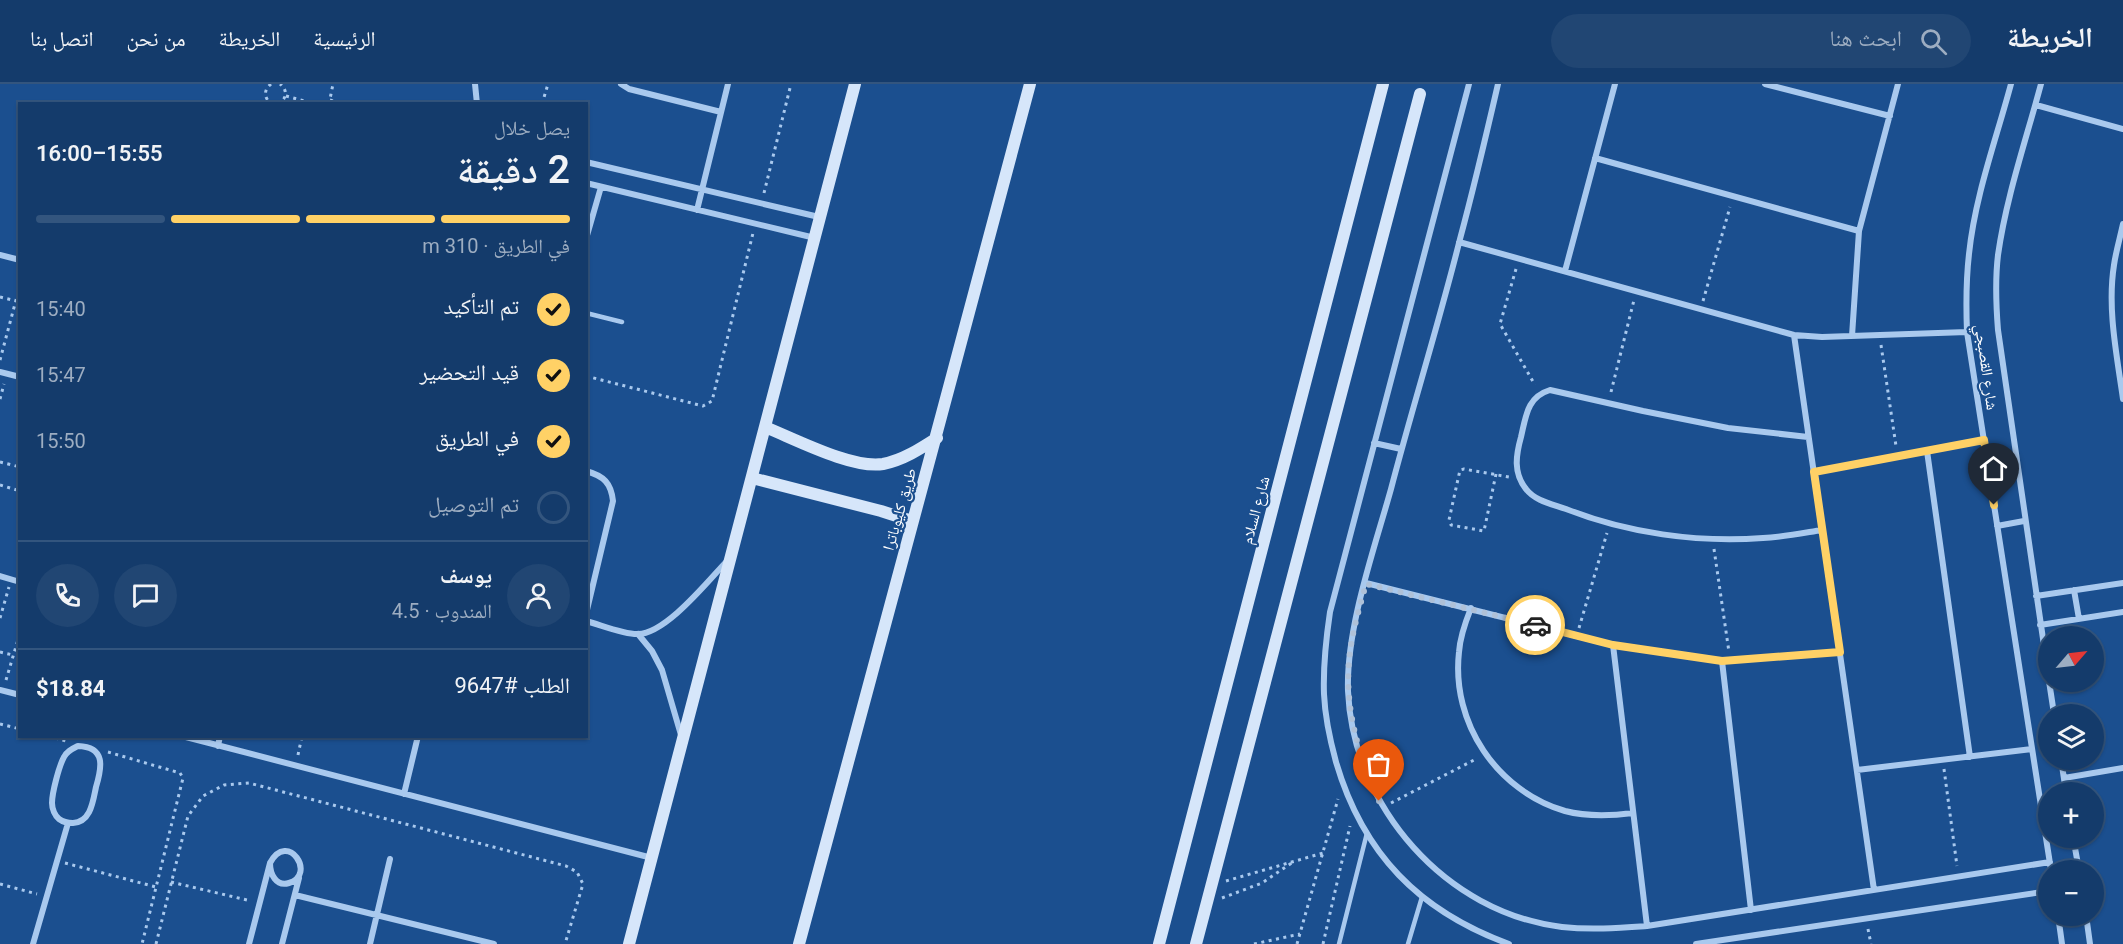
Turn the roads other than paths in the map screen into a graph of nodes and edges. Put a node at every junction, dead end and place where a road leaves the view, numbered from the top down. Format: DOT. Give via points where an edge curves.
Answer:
graph roads {
  1 [pos="475,84"];
  2 [pos="621,84"];
  3 [pos="728,84"];
  4 [pos="855,84"];
  5 [pos="1030,84"];
  6 [pos="1383,84"];
  7 [pos="1469,84"];
  8 [pos="1498,84"];
  9 [pos="1615,84"];
  10 [pos="1765,84"];
  11 [pos="1898,84"];
  12 [pos="2011,84"];
  13 [pos="2041,84"];
  14 [pos="1420,94"];
  15 [pos="477,102"];
  16 [pos="2036,105"];
  17 [pos="721,111"];
  18 [pos="1890,116"];
  19 [pos="2123,129"];
  20 [pos="1595,158"];
  21 [pos="588,162"];
  22 [pos="588,184"];
  23 [pos="601,187"];
  24 [pos="702,189"];
  25 [pos="697,210"];
  26 [pos="820,218"];
  27 [pos="2123,224"];
  28 [pos="1859,231"];
  29 [pos="588,232"];
  30 [pos="815,238"];
  31 [pos="1460,242"];
  32 [pos="0,255"];
  33 [pos="18,260"];
  34 [pos="1565,271"];
  35 [pos="588,314"];
  36 [pos="622,322"];
  37 [pos="1967,332"];
  38 [pos="1794,335"];
  39 [pos="1852,336"];
  40 [pos="3,373"];
  41 [pos="18,377"];
  42 [pos="2123,399"];
  43 [pos="765,427"];
  44 [pos="1809,437"];
  45 [pos="937,438"];
  46 [pos="1984,440"];
  47 [pos="1374,443"];
  48 [pos="1401,450"];
  49 [pos="1927,451"];
  50 [pos="588,472"];
  51 [pos="1814,472"];
  52 [pos="752,478"];
  53 [pos="912,521"];
  54 [pos="2024,521"];
  55 [pos="1997,526"];
  56 [pos="1822,530"];
  57 [pos="731,556"];
  58 [pos="0,576"];
  59 [pos="18,582"];
  60 [pos="2123,583"];
  61 [pos="1366,584"];
  62 [pos="2074,590"];
  63 [pos="2036,596"];
  64 [pos="588,606"];
  65 [pos="1471,608"];
  66 [pos="2123,612"];
  67 [pos="2079,619"];
  68 [pos="588,622"];
  69 [pos="2040,625"];
  70 [pos="638,634"];
  71 [pos="1613,645"];
  72 [pos="1840,652"];
  73 [pos="1722,661"];
  74 [pos="2,690"];
  75 [pos="18,694"];
  76 [pos="189,738"];
  77 [pos="220,738"];
  78 [pos="418,738"];
  79 [pos="683,741"];
  80 [pos="218,746"];
  81 [pos="2032,749"];
  82 [pos="1970,757"];
  83 [pos="2123,768"];
  84 [pos="1857,770"];
  85 [pos="2063,770"];
  86 [pos="2064,778"];
  87 [pos="2065,782"];
  88 [pos="404,794"];
  89 [pos="1633,813"];
  90 [pos="68,823"];
  91 [pos="1367,833"];
  92 [pos="652,858"];
  93 [pos="390,859"];
  94 [pos="2050,860"];
  95 [pos="270,864"];
  96 [pos="2038,864"];
  97 [pos="301,872"];
  98 [pos="1874,890"];
  99 [pos="2038,893"];
  100 [pos="295,895"];
  101 [pos="1422,897"];
  102 [pos="1751,910"];
  103 [pos="376,916"];
  104 [pos="1647,926"];
  105 [pos="2060,926"];
  106 [pos="2088,926"];
  107 [pos="33,944"];
  108 [pos="249,944"];
  109 [pos="282,944"];
  110 [pos="370,944"];
  111 [pos="494,944"];
  112 [pos="629,944"];
  113 [pos="800,944"];
  114 [pos="1159,944"];
  115 [pos="1196,944"];
  116 [pos="1339,944"];
  117 [pos="1408,944"];
  118 [pos="1509,944"];
  119 [pos="1696,944"];
  120 [pos="2062,944"];
  121 [pos="2090,944"];
  1 -- 15 [label="street"];
  2 -- 17 [label="street"];
  3 -- 17 [label="street"];
  4 -- 26 [label="main road"];
  5 -- 45 [label="main road, طريق كليوباترا"];
  6 -- 114 [label="main road, شارع السلام"];
  7 -- 47 [label="street"];
  8 -- 31 [label="street"];
  9 -- 20 [label="street"];
  10 -- 18 [label="street"];
  11 -- 18 [label="street"];
  12 -- 37 [label="street, شارع القصبجي" via="1975,215 1966,291"];
  13 -- 16 [label="street, شارع القصبجي"];
  14 -- 115 [label="main road"];
  16 -- 19 [label="street"];
  16 -- 54 [label="street, شارع القصبجي" via="2004,222 1996,294"];
  17 -- 24 [label="street"];
  18 -- 28 [label="street"];
  20 -- 28 [label="street"];
  20 -- 34 [label="street"];
  21 -- 24 [label="street"];
  22 -- 23 [label="street"];
  23 -- 25 [label="street"];
  23 -- 29 [label="street"];
  24 -- 25 [label="street"];
  24 -- 26 [label="street"];
  25 -- 30 [label="street"];
  26 -- 30 [label="main road"];
  27 -- 42 [label="street" via="2112,303"];
  28 -- 39 [label="street"];
  30 -- 43 [label="main road"];
  31 -- 34 [label="street"];
  31 -- 48 [label="street"];
  32 -- 33 [label="street"];
  34 -- 38 [label="street"];
  35 -- 36 [label="lane"];
  37 -- 39 [label="street"];
  37 -- 46 [label="street, شارع القصبجي"];
  38 -- 39 [label="street"];
  38 -- 44 [label="street"];
  40 -- 41 [label="street"];
  43 -- 45 [label="main road" via="866,464 895,461"];
  43 -- 52 [label="main road"];
  44 -- 51 [label="street"];
  44 -- 56 [label="street" via="1728,428 1550,390 1532,400 1516,456 1520,478 1532,496 1610,524 1712,539 1764,538"];
  45 -- 53 [label="main road, طريق كليوباترا"];
  46 -- 49 [label="street"];
  46 -- 55 [label="street, شارع القصبجي"];
  47 -- 48 [label="street"];
  47 -- 91 [label="street" via="1330,612 1324,696 1329,737 1343,783"];
  48 -- 61 [label="street"];
  49 -- 51 [label="street"];
  49 -- 82 [label="street"];
  50 -- 64 [label="street" via="603,477 612,488 614,501"];
  51 -- 56 [label="street"];
  52 -- 53 [label="main road"];
  52 -- 57 [label="main road"];
  53 -- 113 [label="main road, طريق كليوباترا"];
  54 -- 55 [label="street"];
  54 -- 63 [label="street, شارع القصبجي"];
  55 -- 81 [label="street, شارع القصبجي"];
  56 -- 72 [label="street"];
  57 -- 70 [label="street" via="676,615"];
  57 -- 79 [label="main road"];
  58 -- 59 [label="street"];
  60 -- 62 [label="street"];
  61 -- 65 [label="street"];
  61 -- 104 [label="street" via="1350,654 1348,692 1353,729 1364,766 1400,832 1455,885 1523,918 1560,927"];
  62 -- 63 [label="street"];
  62 -- 67 [label="street"];
  63 -- 69 [label="street, شارع القصبجي"];
  65 -- 71 [label="street"];
  65 -- 89 [label="street" via="1463,630 1458,675 1467,720 1486,754 1505,777 1543,802 1588,815"];
  66 -- 67 [label="street"];
  67 -- 69 [label="street"];
  68 -- 70 [label="street"];
  70 -- 79 [label="street" via="662,670"];
  71 -- 73 [label="street"];
  71 -- 89 [label="street"];
  72 -- 73 [label="street"];
  72 -- 84 [label="street"];
  73 -- 102 [label="street"];
  74 -- 75 [label="street"];
  76 -- 80 [label="street"];
  77 -- 80 [label="street"];
  78 -- 88 [label="street"];
  79 -- 92 [label="main road"];
  80 -- 88 [label="street"];
  81 -- 82 [label="street"];
  81 -- 94 [label="street, شارع القصبجي"];
  82 -- 84 [label="street"];
  83 -- 86 [label="street"];
  84 -- 98 [label="street"];
  85 -- 86 [label="street"];
  86 -- 87 [label="street"];
  88 -- 92 [label="street"];
  89 -- 104 [label="street"];
  90 -- 90 [label="street" via="54,812 52,803 64,756 78,746 87,746 95,751 102,767 90,811 77,823"];
  90 -- 107 [label="street"];
  91 -- 101 [label="street" via="1405,883"];
  91 -- 116 [label="lane"];
  92 -- 112 [label="main road"];
  93 -- 103 [label="street"];
  95 -- 97 [label="street" via="274,879 281,883 290,883"];
  95 -- 97 [label="street" via="273,856 289,852 301,863"];
  95 -- 108 [label="street"];
  96 -- 98 [label="street"];
  97 -- 100 [label="street"];
  98 -- 102 [label="street"];
  99 -- 119 [label="street"];
  100 -- 103 [label="street"];
  100 -- 109 [label="street"];
  101 -- 117 [label="lane"];
  101 -- 118 [label="street" via="1479,933"];
  102 -- 104 [label="street"];
  103 -- 110 [label="street"];
  103 -- 111 [label="street"];
  105 -- 120 [label="street"];
  106 -- 121 [label="street"];
}
